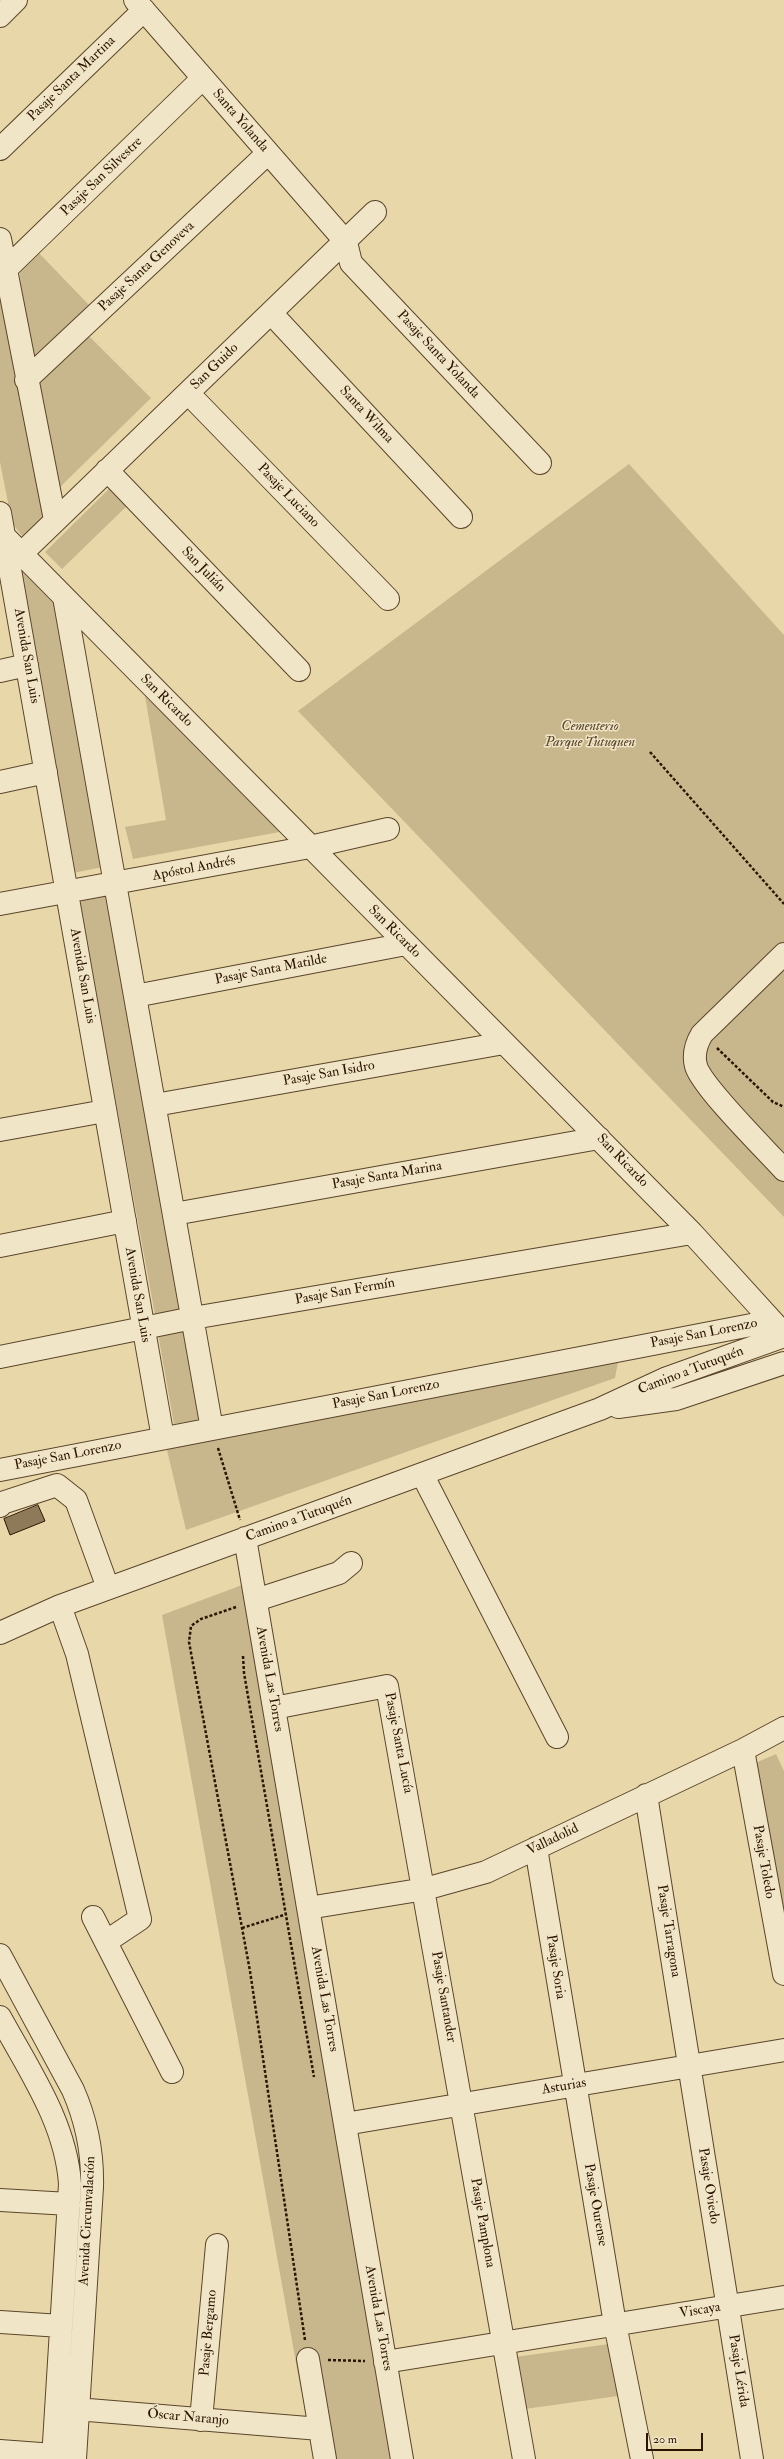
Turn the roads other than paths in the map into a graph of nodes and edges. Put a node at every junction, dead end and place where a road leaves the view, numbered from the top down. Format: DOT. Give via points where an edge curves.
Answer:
graph roads {
  1 [pos="16,0"];
  2 [pos="140,5"];
  3 [pos="0,16"];
  4 [pos="203,78"];
  5 [pos="0,149"];
  6 [pos="268,153"];
  7 [pos="375,212"];
  8 [pos="0,239"];
  9 [pos="346,242"];
  10 [pos="2,273"];
  11 [pos="271,313"];
  12 [pos="26,380"];
  13 [pos="188,393"];
  14 [pos="540,463"];
  15 [pos="107,470"];
  16 [pos="0,513"];
  17 [pos="461,517"];
  18 [pos="55,520"];
  19 [pos="7,547"];
  20 [pos="64,597"];
  21 [pos="388,599"];
  22 [pos="27,665"];
  23 [pos="0,670"];
  24 [pos="299,670"];
  25 [pos="46,772"];
  26 [pos="0,782"];
  27 [pos="388,829"];
  28 [pos="310,847"];
  29 [pos="115,883"];
  30 [pos="67,892"];
  31 [pos="0,904"];
  32 [pos="406,944"];
  33 [pos="784,954"];
  34 [pos="135,996"];
  35 [pos="504,1043"];
  36 [pos="155,1105"];
  37 [pos="106,1111"];
  38 [pos="0,1130"];
  39 [pos="599,1138"];
  40 [pos="784,1170"];
  41 [pos="174,1214"];
  42 [pos="124,1221"];
  43 [pos="692,1233"];
  44 [pos="0,1246"];
  45 [pos="193,1318"];
  46 [pos="143,1328"];
  47 [pos="780,1330"];
  48 [pos="0,1357"];
  49 [pos="784,1363"];
  50 [pos="600,1409"];
  51 [pos="212,1429"];
  52 [pos="163,1438"];
  53 [pos="0,1470"];
  54 [pos="422,1474"];
  55 [pos="0,1506"];
  56 [pos="245,1538"];
  57 [pos="351,1563"];
  58 [pos="108,1588"];
  59 [pos="256,1600"];
  60 [pos="60,1606"];
  61 [pos="0,1633"];
  62 [pos="274,1708"];
  63 [pos="783,1731"];
  64 [pos="557,1737"];
  65 [pos="743,1750"];
  66 [pos="646,1795"];
  67 [pos="536,1848"];
  68 [pos="425,1889"];
  69 [pos="308,1908"];
  70 [pos="93,1917"];
  71 [pos="107,1941"];
  72 [pos="0,1955"];
  73 [pos="784,1974"];
  74 [pos="31,2012"];
  75 [pos="1,2023"];
  76 [pos="784,2050"];
  77 [pos="690,2066"];
  78 [pos="172,2072"];
  79 [pos="574,2086"];
  80 [pos="462,2104"];
  81 [pos="345,2124"];
  82 [pos="0,2200"];
  83 [pos="69,2204"];
  84 [pos="217,2246"];
  85 [pos="784,2297"];
  86 [pos="727,2306"];
  87 [pos="0,2322"];
  88 [pos="615,2324"];
  89 [pos="61,2326"];
  90 [pos="502,2343"];
  91 [pos="308,2359"];
  92 [pos="385,2362"];
  93 [pos="56,2408"];
  94 [pos="78,2410"];
  95 [pos="201,2420"];
  96 [pos="320,2429"];
  97 [pos="0,2451"];
  98 [pos="54,2457"];
  99 [pos="75,2459"];
  100 [pos="324,2459"];
  101 [pos="402,2459"];
  102 [pos="524,2459"];
  103 [pos="642,2459"];
  104 [pos="752,2459"];
  1 -- 3 [label="street"];
  2 -- 4 [label="street, Santa Yolanda"];
  2 -- 5 [label="street, Pasaje Santa Martina"];
  4 -- 6 [label="street, Santa Yolanda"];
  4 -- 10 [label="street, Pasaje San Silvestre"];
  6 -- 9 [label="street, Santa Yolanda"];
  6 -- 12 [label="street, Pasaje Santa Genoveva"];
  7 -- 9 [label="street, San Guido"];
  8 -- 10 [label="street"];
  9 -- 11 [label="street, San Guido"];
  9 -- 14 [label="street, Pasaje Santa Yolanda" via="350,262"];
  10 -- 12 [label="street"];
  11 -- 13 [label="street, San Guido"];
  11 -- 17 [label="street, Santa Wilma"];
  12 -- 18 [label="street"];
  13 -- 15 [label="street, San Guido"];
  13 -- 21 [label="street, Pasaje Luciano"];
  15 -- 18 [label="street, San Guido"];
  15 -- 24 [label="street, San Julián"];
  16 -- 19 [label="street, Avenida San Luis"];
  18 -- 19 [label="street"];
  19 -- 20 [label="street, San Ricardo"];
  19 -- 22 [label="street, Avenida San Luis"];
  20 -- 28 [label="street, San Ricardo"];
  20 -- 29 [label="street"];
  22 -- 23 [label="street"];
  22 -- 25 [label="street, Avenida San Luis"];
  25 -- 26 [label="street"];
  25 -- 30 [label="street, Avenida San Luis"];
  27 -- 28 [label="street, Apóstol Andrés"];
  28 -- 29 [label="street, Apóstol Andrés"];
  28 -- 32 [label="street, San Ricardo"];
  29 -- 30 [label="street, Apóstol Andrés"];
  29 -- 34 [label="street"];
  30 -- 31 [label="street, Apóstol Andrés"];
  30 -- 37 [label="street, Avenida San Luis"];
  32 -- 34 [label="street, Pasaje Santa Matilde"];
  32 -- 35 [label="street, San Ricardo"];
  33 -- 40 [label="street" via="702,1034 695,1058 702,1078"];
  34 -- 36 [label="street"];
  35 -- 36 [label="street, Pasaje San Isidro"];
  35 -- 39 [label="street, San Ricardo"];
  36 -- 41 [label="street"];
  37 -- 38 [label="street"];
  37 -- 42 [label="street, Avenida San Luis"];
  39 -- 41 [label="street, Pasaje Santa Marina"];
  39 -- 43 [label="street, San Ricardo"];
  41 -- 45 [label="street"];
  42 -- 44 [label="street"];
  42 -- 46 [label="street, Avenida San Luis"];
  43 -- 45 [label="street, Pasaje San Fermín"];
  43 -- 47 [label="street, San Ricardo"];
  45 -- 46 [label="street, Pasaje San Fermín"];
  45 -- 51 [label="street"];
  46 -- 48 [label="street, Pasaje San Fermín"];
  46 -- 52 [label="street, Avenida San Luis"];
  47 -- 50 [label="street, Camino a Tutuquén"];
  47 -- 51 [label="street, Pasaje San Lorenzo"];
  49 -- 50 [label="street, Camino a Tutuquén" via="676,1399"];
  50 -- 54 [label="street, Camino a Tutuquén"];
  51 -- 52 [label="street, Pasaje San Lorenzo"];
  52 -- 53 [label="street, Pasaje San Lorenzo"];
  54 -- 56 [label="street, Camino a Tutuquén"];
  54 -- 64 [label="street"];
  55 -- 58 [label="street" via="2,1503 58,1485 76,1500"];
  56 -- 58 [label="street, Camino a Tutuquén"];
  56 -- 59 [label="street, Avenida Las Torres"];
  57 -- 59 [label="street" via="339,1573"];
  58 -- 60 [label="street, Camino a Tutuquén"];
  59 -- 62 [label="street, Avenida Las Torres"];
  60 -- 61 [label="street, Camino a Tutuquén"];
  60 -- 71 [label="street" via="77,1654 140,1918"];
  62 -- 68 [label="street, Pasaje Santa Lucía" via="387,1686"];
  62 -- 69 [label="street, Avenida Las Torres"];
  63 -- 65 [label="street, Valladolid"];
  65 -- 66 [label="street, Valladolid"];
  65 -- 73 [label="street, Pasaje Toledo"];
  66 -- 67 [label="street, Valladolid"];
  66 -- 77 [label="street, Pasaje Tarragona"];
  67 -- 68 [label="street, Valladolid" via="486,1872"];
  67 -- 79 [label="street, Pasaje Soria"];
  68 -- 69 [label="street, Valladolid"];
  68 -- 80 [label="street, Pasaje Santander"];
  69 -- 81 [label="street, Avenida Las Torres"];
  70 -- 71 [label="street"];
  71 -- 78 [label="street"];
  72 -- 74 [label="street, Avenida Circunvalación"];
  74 -- 75 [label="street"];
  74 -- 94 [label="street, Avenida Circunvalación" via="76,2097 88,2130 91,2149 92,2187"];
  75 -- 83 [label="street, Avenida Circunvalación" via="60,2132 69,2164"];
  76 -- 77 [label="street, Asturias"];
  77 -- 79 [label="street, Asturias"];
  77 -- 86 [label="street, Pasaje Oviedo"];
  79 -- 80 [label="street, Asturias"];
  79 -- 88 [label="street, Pasaje Ourense"];
  80 -- 81 [label="street, Asturias"];
  80 -- 90 [label="street, Pasaje Pamplona"];
  81 -- 92 [label="street, Avenida Las Torres"];
  82 -- 83 [label="street"];
  83 -- 89 [label="street, Avenida Circunvalación"];
  84 -- 95 [label="street, Pasaje Bergamo"];
  85 -- 86 [label="street, Viscaya"];
  86 -- 88 [label="street, Viscaya"];
  86 -- 104 [label="street, Pasaje Lérida"];
  87 -- 89 [label="street"];
  88 -- 90 [label="street, Viscaya"];
  88 -- 103 [label="street"];
  89 -- 93 [label="street, Avenida Circunvalación"];
  90 -- 92 [label="street, Viscaya"];
  90 -- 102 [label="street"];
  91 -- 96 [label="street"];
  92 -- 101 [label="street, Avenida Las Torres"];
  93 -- 94 [label="street, Óscar Naranjo"];
  93 -- 98 [label="street, Avenida Circunvalación"];
  94 -- 95 [label="street, Óscar Naranjo"];
  94 -- 99 [label="street, Avenida Circunvalación"];
  95 -- 96 [label="street, Óscar Naranjo"];
  96 -- 100 [label="street"];
  97 -- 98 [label="street"];
}
